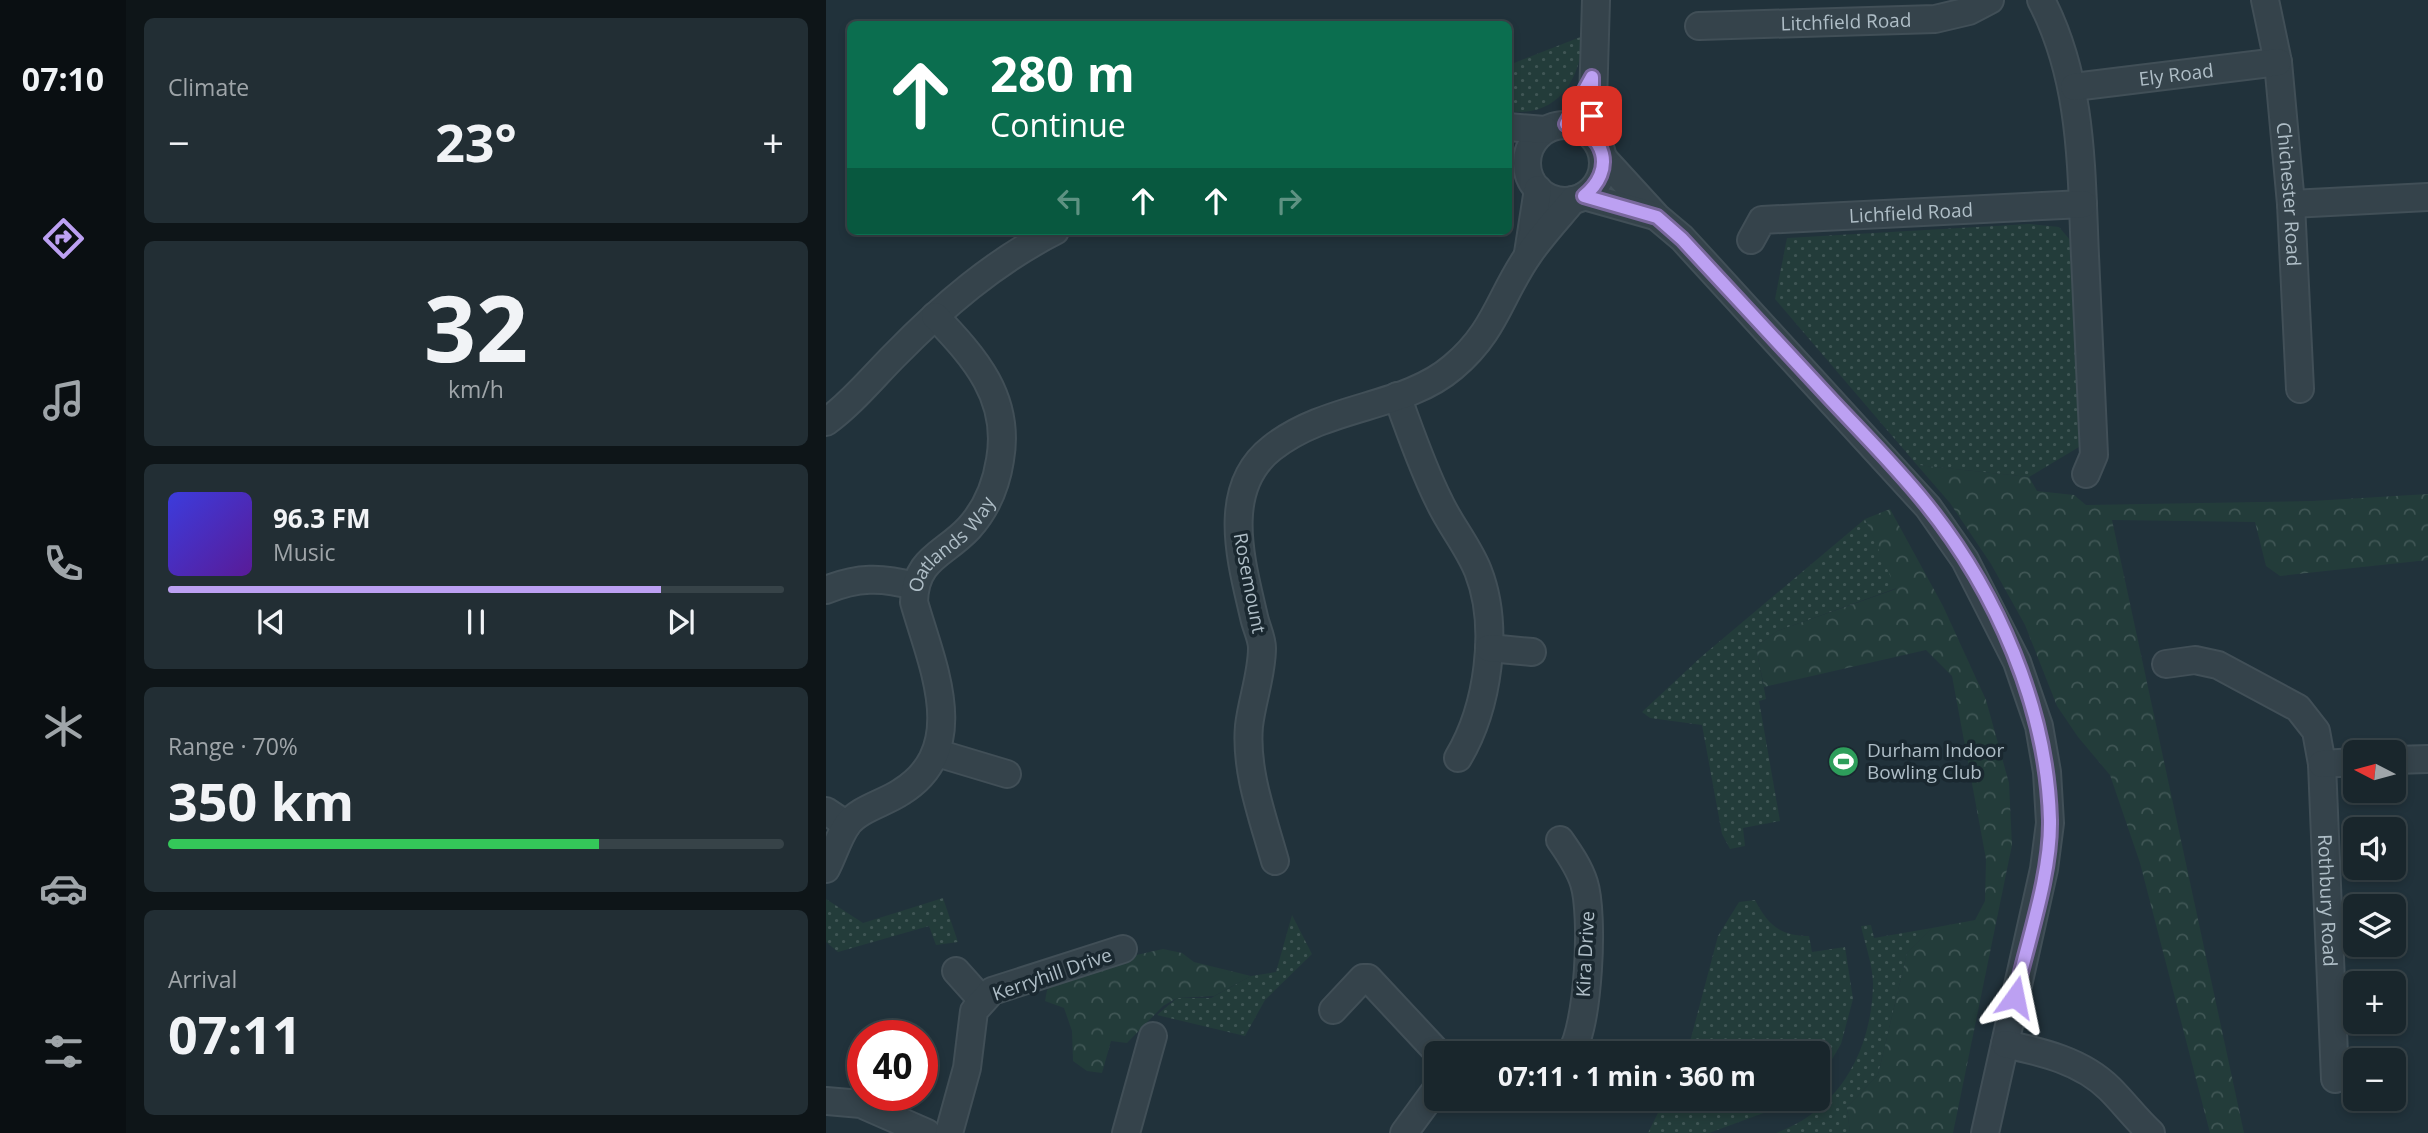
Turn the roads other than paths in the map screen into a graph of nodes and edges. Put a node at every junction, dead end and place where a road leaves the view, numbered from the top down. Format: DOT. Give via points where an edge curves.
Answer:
graph roads {
  1 [pos="1596,0"];
  2 [pos="1990,0"];
  3 [pos="2041,0"];
  4 [pos="2265,0"];
  5 [pos="1699,26"];
  6 [pos="2278,62"];
  7 [pos="1592,77"];
  8 [pos="2074,87"];
  9 [pos="1512,127"];
  10 [pos="1555,127"];
  11 [pos="1598,147"];
  12 [pos="1525,172"];
  13 [pos="2428,197"];
  14 [pos="1578,198"];
  15 [pos="2291,204"];
  16 [pos="2083,205"];
  17 [pos="1657,217"];
  18 [pos="1047,235"];
  19 [pos="1751,240"];
  20 [pos="1528,255"];
  21 [pos="935,316"];
  22 [pos="2300,389"];
  23 [pos="1397,396"];
  24 [pos="826,422"];
  25 [pos="2086,474"];
  26 [pos="914,586"];
  27 [pos="826,590"];
  28 [pos="1489,648"];
  29 [pos="1532,652"];
  30 [pos="2166,664"];
  31 [pos="937,753"];
  32 [pos="1458,758"];
  33 [pos="2428,759"];
  34 [pos="2406,760"];
  35 [pos="2343,763"];
  36 [pos="2322,764"];
  37 [pos="1007,774"];
  38 [pos="836,818"];
  39 [pos="1572,847"];
  40 [pos="1275,861"];
  41 [pos="826,869"];
  42 [pos="1123,949"];
  43 [pos="956,971"];
  44 [pos="982,999"];
  45 [pos="1333,1010"];
  46 [pos="1153,1035"];
  47 [pos="1426,1041"];
  48 [pos="1576,1041"];
  49 [pos="2005,1044"];
  50 [pos="2335,1079"];
  51 [pos="826,1101"];
  52 [pos="1424,1106"];
  53 [pos="927,1133"];
  54 [pos="949,1133"];
  55 [pos="1126,1133"];
  56 [pos="1404,1133"];
  57 [pos="1985,1133"];
  58 [pos="2151,1133"];
  1 -- 7 [label="street" via="1598,35"];
  2 -- 5 [label="street, Litchfield Road" via="1969,11 1935,19"];
  3 -- 8 [label="street"];
  4 -- 6 [label="street, Chichester Road"];
  6 -- 8 [label="street, Ely Road"];
  6 -- 15 [label="street, Chichester Road"];
  7 -- 10 [label="street"];
  7 -- 11 [label="street"];
  8 -- 16 [label="street"];
  9 -- 10 [label="street"];
  10 -- 11 [label="street" via="1580,127"];
  10 -- 12 [label="street" via="1530,148"];
  11 -- 14 [label="street" via="1599,180"];
  11 -- 17 [label="street"];
  12 -- 14 [label="street" via="1560,201"];
  12 -- 20 [label="street, Rosemount"];
  13 -- 15 [label="street"];
  14 -- 17 [label="street"];
  14 -- 20 [label="street, Rosemount"];
  15 -- 22 [label="street, Chichester Road"];
  16 -- 19 [label="street, Lichfield Road" via="1762,220"];
  16 -- 25 [label="street" via="2094,455"];
  17 -- 49 [label="street" via="1928,507 1965,560 2017,662 2039,726 2050,823"];
  18 -- 21 [label="street" via="1014,252"];
  20 -- 23 [label="street, Rosemount" via="1497,316 1473,348 1431,383"];
  21 -- 24 [label="street"];
  21 -- 26 [label="street, Oatlands Way" via="973,355 986,376 1003,421 1002,452 996,485 984,508 968,529 921,570"];
  23 -- 28 [label="street" via="1424,470 1479,574 1488,607"];
  23 -- 40 [label="street, Rosemount" via="1297,430 1268,451 1242,495 1239,539 1262,644 1249,728 1250,760"];
  26 -- 27 [label="street" via="863,579"];
  26 -- 31 [label="street, Oatlands Way" via="943,707"];
  28 -- 29 [label="street"];
  28 -- 32 [label="street" via="1478,711"];
  30 -- 36 [label="street, Rothbury Road" via="2195,660 2218,665 2298,708 2316,731"];
  31 -- 37 [label="street"];
  31 -- 38 [label="street, Oatlands Way" via="903,791"];
  33 -- 34 [label="street"];
  35 -- 36 [label="street"];
  36 -- 50 [label="street, Rothbury Road"];
  38 -- 41 [label="street, Oatlands Way"];
  39 -- 48 [label="street, Kira Drive" via="1584,881 1591,933"];
  42 -- 44 [label="street, Kerryhill Drive" via="992,991"];
  43 -- 44 [label="street, Kerryhill Drive"];
  44 -- 54 [label="street, Kerryhill Drive" via="970,1026 967,1068"];
  45 -- 47 [label="street" via="1368,978"];
  46 -- 55 [label="street"];
  49 -- 57 [label="street"];
  49 -- 58 [label="street" via="2077,1065 2109,1087"];
  51 -- 53 [label="street" via="861,1104"];
  52 -- 56 [label="street"];
}
